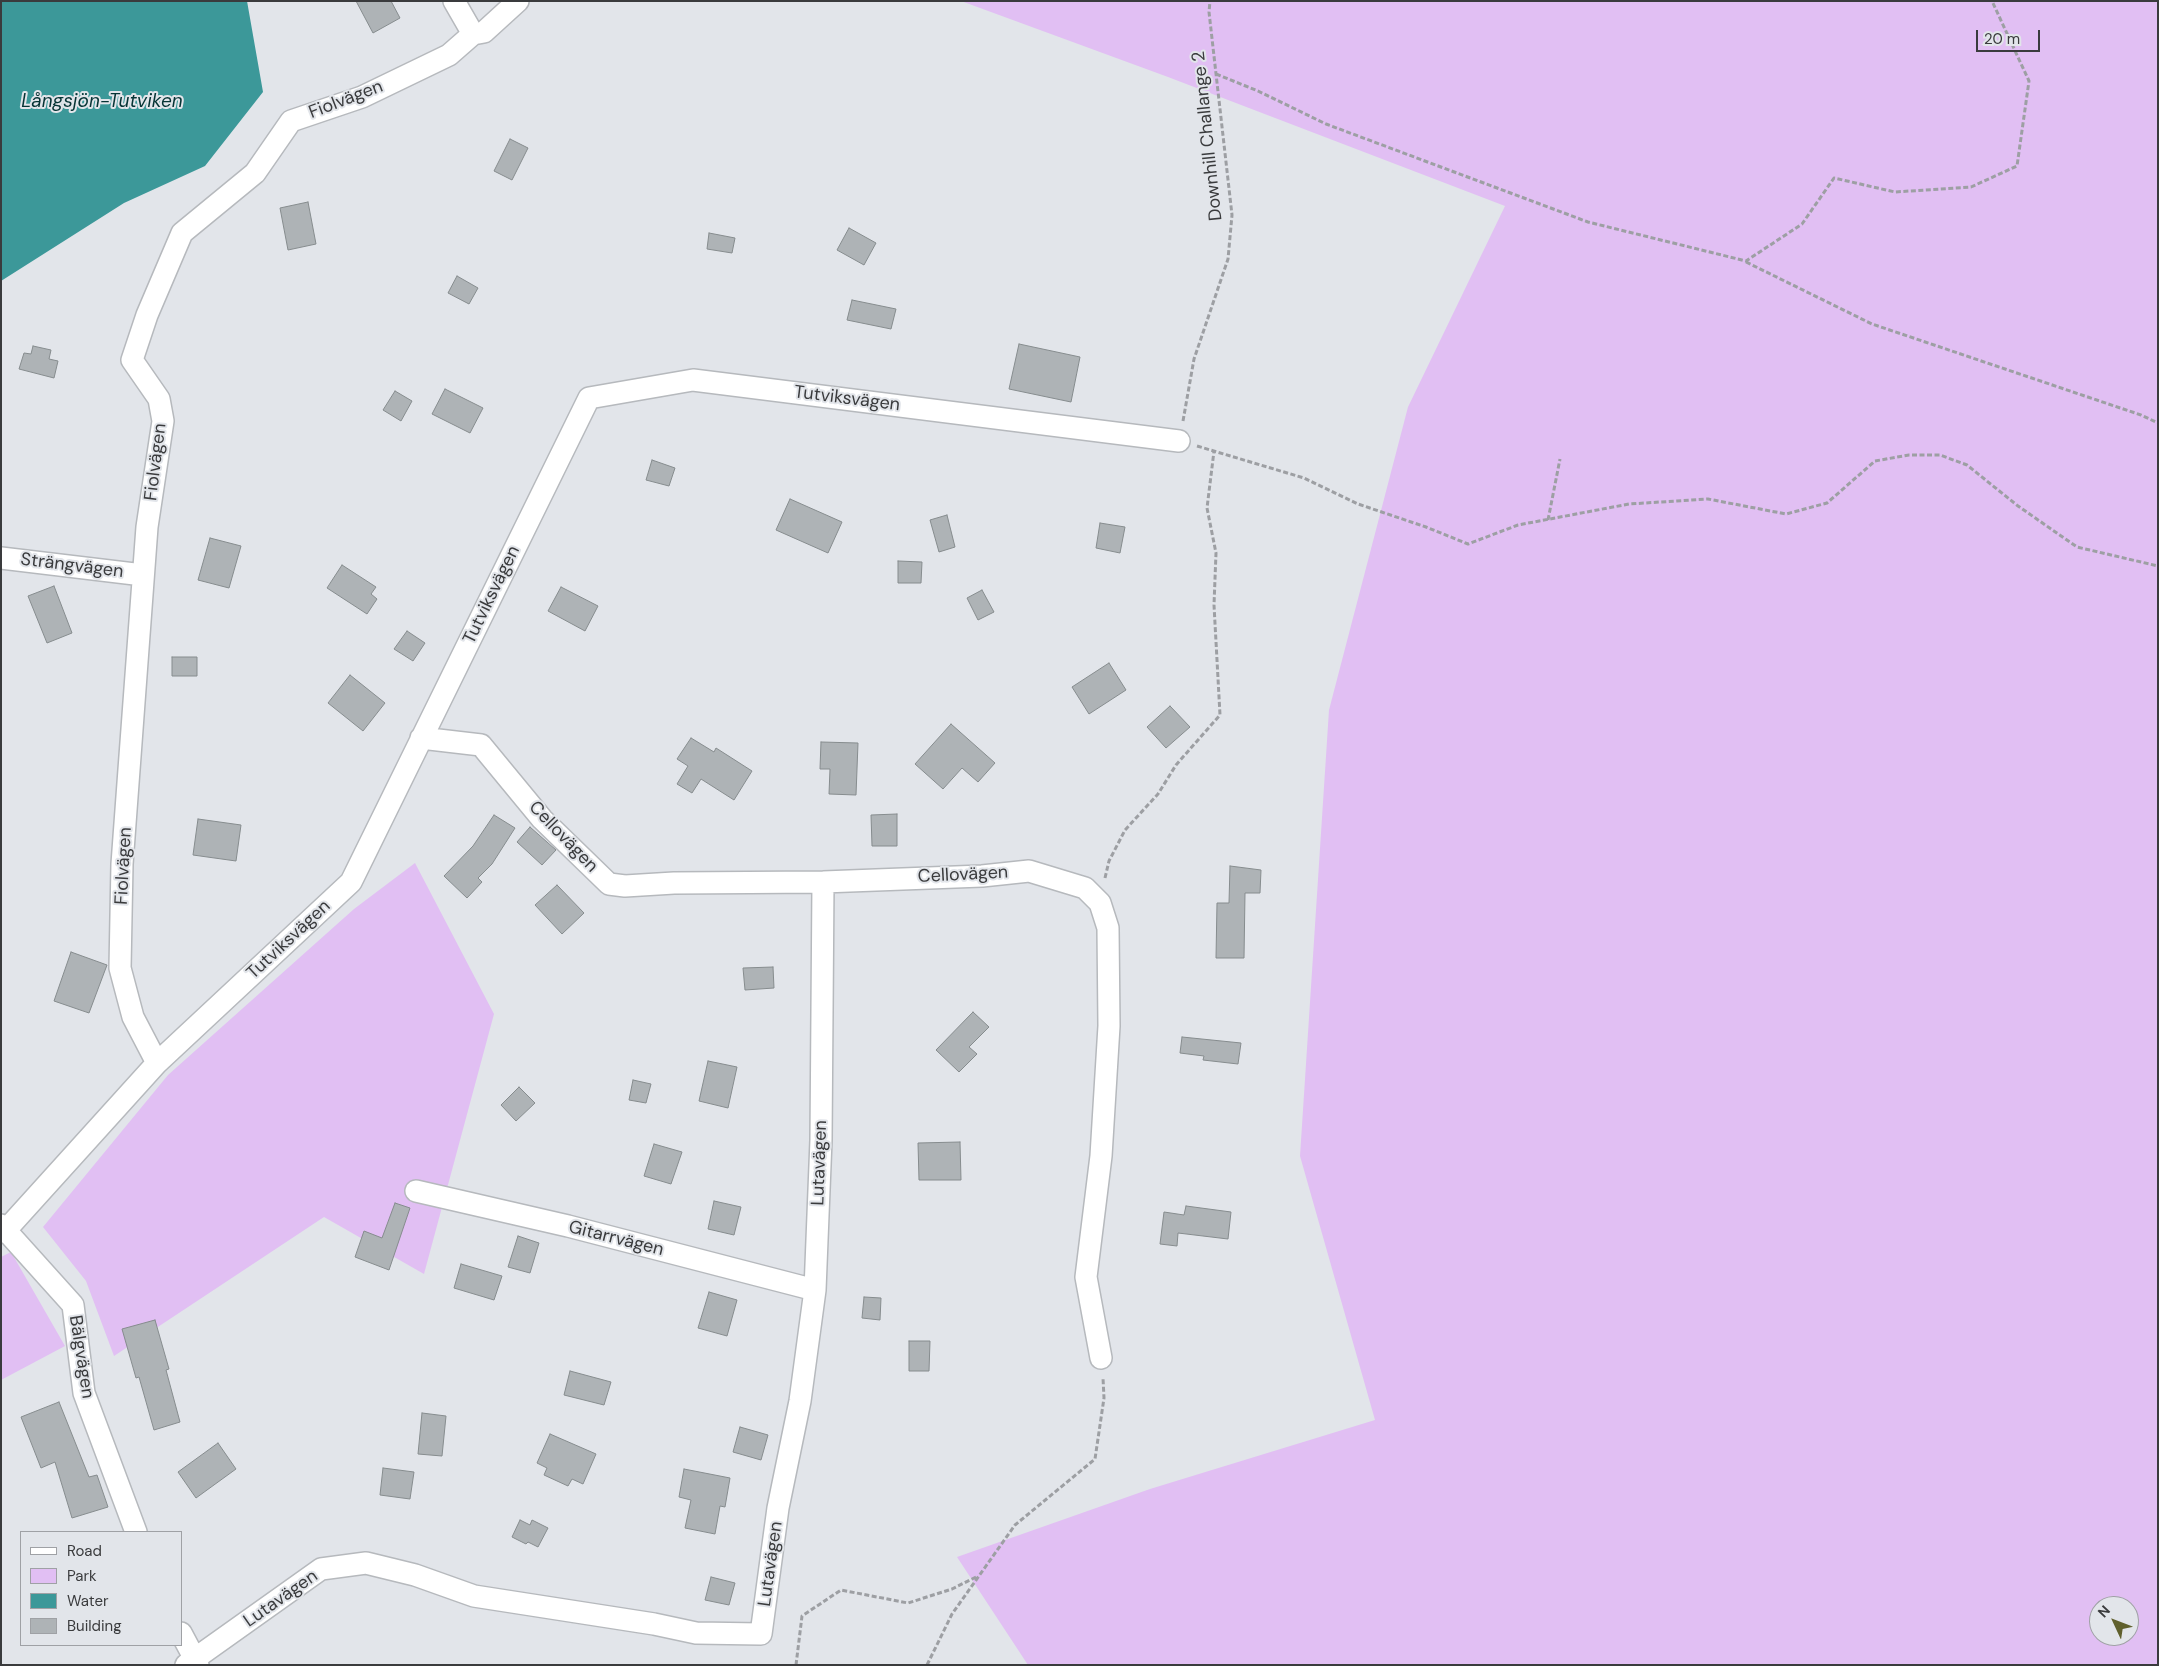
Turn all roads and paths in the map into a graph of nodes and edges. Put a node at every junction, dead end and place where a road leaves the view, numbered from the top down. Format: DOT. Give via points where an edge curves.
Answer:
graph roads {
  1 [pos="454,1"];
  2 [pos="518,1"];
  3 [pos="1210,1"];
  4 [pos="1992,1"];
  5 [pos="474,34"];
  6 [pos="1216,74"];
  7 [pos="1746,261"];
  8 [pos="2158,423"];
  9 [pos="1179,441"];
  10 [pos="1214,451"];
  11 [pos="1560,459"];
  12 [pos="1548,520"];
  13 [pos="1,558"];
  14 [pos="2158,566"];
  15 [pos="143,575"];
  16 [pos="421,738"];
  17 [pos="823,882"];
  18 [pos="1100,903"];
  19 [pos="157,1063"];
  20 [pos="416,1191"];
  21 [pos="3,1229"];
  22 [pos="815,1290"];
  23 [pos="1101,1358"];
  24 [pos="136,1531"];
  25 [pos="980,1574"];
  26 [pos="182,1635"];
  27 [pos="193,1663"];
  28 [pos="796,1665"];
  29 [pos="927,1665"];
  1 -- 5 [label="street"];
  2 -- 5 [label="street, Fiolvägen" via="484,32"];
  3 -- 6 [label="path, Downhill Challange 2"];
  4 -- 7 [label="path" via="2030,81 2017,166 1971,187 1933,190 1895,192 1834,178 1802,224"];
  5 -- 15 [label="street, Fiolvägen" via="449,55 362,97 291,121 255,173 182,233 147,315 132,360 159,399 163,421"];
  6 -- 7 [label="path" via="1258,90 1326,124 1588,222"];
  6 -- 9 [label="path, Downhill Challange 2" via="1232,215 1228,259 1194,359"];
  7 -- 8 [label="path" via="1872,324"];
  9 -- 10 [label="path"];
  9 -- 16 [label="street, Tutviksvägen" via="693,380 590,398"];
  10 -- 12 [label="path" via="1304,478 1358,504 1468,544 1518,525"];
  10 -- 18 [label="path" via="1207,508 1216,553 1214,605 1220,715 1176,765 1158,794 1125,830 1109,861"];
  11 -- 12 [label="path"];
  12 -- 14 [label="path" via="1629,504 1708,498 1786,514 1827,503 1875,461 1909,455 1940,455 1966,465 2077,547"];
  13 -- 15 [label="street, Strängvägen"];
  15 -- 19 [label="street, Fiolvägen" via="122,864 120,968 132,1017"];
  16 -- 17 [label="street, Cellovägen" via="481,745 542,818 609,884"];
  16 -- 19 [label="street, Tutviksvägen" via="351,882"];
  17 -- 18 [label="street, Cellovägen" via="1029,871 1085,888"];
  17 -- 22 [label="street, Lutavägen" via="821,1140"];
  18 -- 23 [label="street" via="1108,928 1110,1026 1101,1156 1086,1277"];
  19 -- 21 [label="street, Tutviksvägen"];
  20 -- 22 [label="street, Gitarrvägen" via="568,1226"];
  21 -- 24 [label="street, Bälgvägen" via="73,1305 84,1393"];
  22 -- 27 [label="street, Lutavägen" via="800,1400 778,1508 761,1634 696,1633 474,1596 366,1562 321,1569"];
  23 -- 25 [label="path" via="1104,1398 1095,1459 1016,1526"];
  25 -- 28 [label="path" via="952,1590 908,1603 842,1590 802,1616"];
  25 -- 29 [label="path" via="952,1614"];
  26 -- 27 [label="street"];
}
